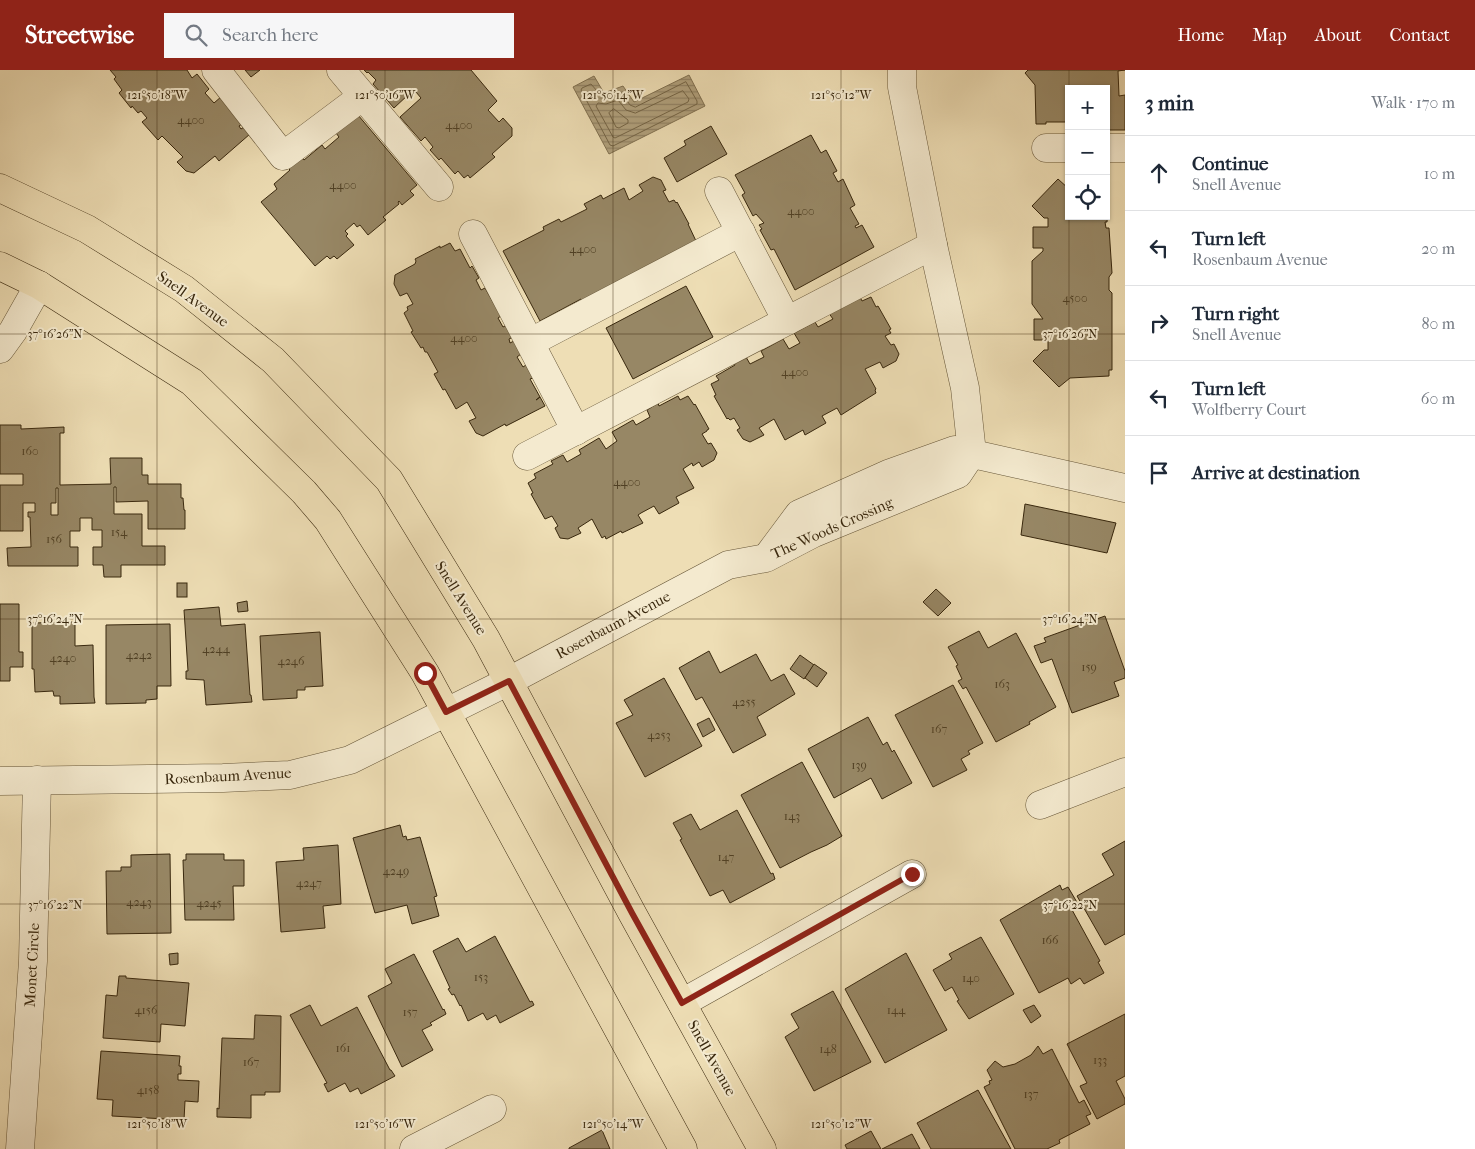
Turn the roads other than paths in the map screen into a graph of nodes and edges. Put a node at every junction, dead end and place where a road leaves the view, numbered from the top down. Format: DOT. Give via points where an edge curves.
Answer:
graph roads {
  1 [pos="216,70"];
  2 [pos="341,70"];
  3 [pos="902,70"];
  4 [pos="363,96"];
  5 [pos="1110,148"];
  6 [pos="1125,148"];
  7 [pos="439,187"];
  8 [pos="0,188"];
  9 [pos="719,191"];
  10 [pos="741,232"];
  11 [pos="474,234"];
  12 [pos="933,245"];
  13 [pos="0,266"];
  14 [pos="38,285"];
  15 [pos="787,321"];
  16 [pos="530,342"];
  17 [pos="0,349"];
  18 [pos="576,431"];
  19 [pos="972,453"];
  20 [pos="527,456"];
  21 [pos="874,480"];
  22 [pos="1125,488"];
  23 [pos="885,505"];
  24 [pos="766,558"];
  25 [pos="509,681"];
  26 [pos="446,712"];
  27 [pos="1125,772"];
  28 [pos="37,780"];
  29 [pos="0,781"];
  30 [pos="1040,805"];
  31 [pos="912,874"];
  32 [pos="682,1003"];
  33 [pos="492,1109"];
  34 [pos="20,1149"];
  35 [pos="414,1149"];
  36 [pos="683,1149"];
  37 [pos="762,1149"];
  1 -- 4 [label="street" via="283,156"];
  2 -- 4 [label="street"];
  3 -- 12 [label="street" via="902,87"];
  4 -- 7 [label="street"];
  5 -- 6 [label="street"];
  8 -- 25 [label="main road, Snell Avenue" via="86,229 184,289 273,360 388,480"];
  9 -- 10 [label="street"];
  10 -- 15 [label="street"];
  10 -- 16 [label="street"];
  11 -- 16 [label="street"];
  12 -- 15 [label="street"];
  12 -- 19 [label="street" via="966,388"];
  13 -- 14 [label="main road"];
  14 -- 17 [label="street"];
  14 -- 26 [label="main road" via="192,382 304,492 328,520 425,673"];
  15 -- 18 [label="street"];
  16 -- 18 [label="street"];
  18 -- 20 [label="street"];
  19 -- 21 [label="street, The Woods Crossing" via="955,450"];
  19 -- 22 [label="street"];
  19 -- 23 [label="street, The Woods Crossing" via="958,474"];
  21 -- 23 [label="street"];
  21 -- 24 [label="street, The Woods Crossing" via="799,514"];
  23 -- 24 [label="street, The Woods Crossing" via="814,533"];
  24 -- 25 [label="street, Rosenbaum Avenue" via="728,565"];
  25 -- 26 [label="street, Rosenbaum Avenue"];
  25 -- 32 [label="main road, Snell Avenue"];
  26 -- 28 [label="street, Rosenbaum Avenue" via="350,760 290,775"];
  26 -- 36 [label="main road"];
  27 -- 30 [label="street"];
  28 -- 29 [label="street, Rosenbaum Avenue"];
  28 -- 34 [label="street, Monet Circle" via="33,961"];
  31 -- 32 [label="street"];
  32 -- 37 [label="main road, Snell Avenue"];
  33 -- 35 [label="street"];
}
